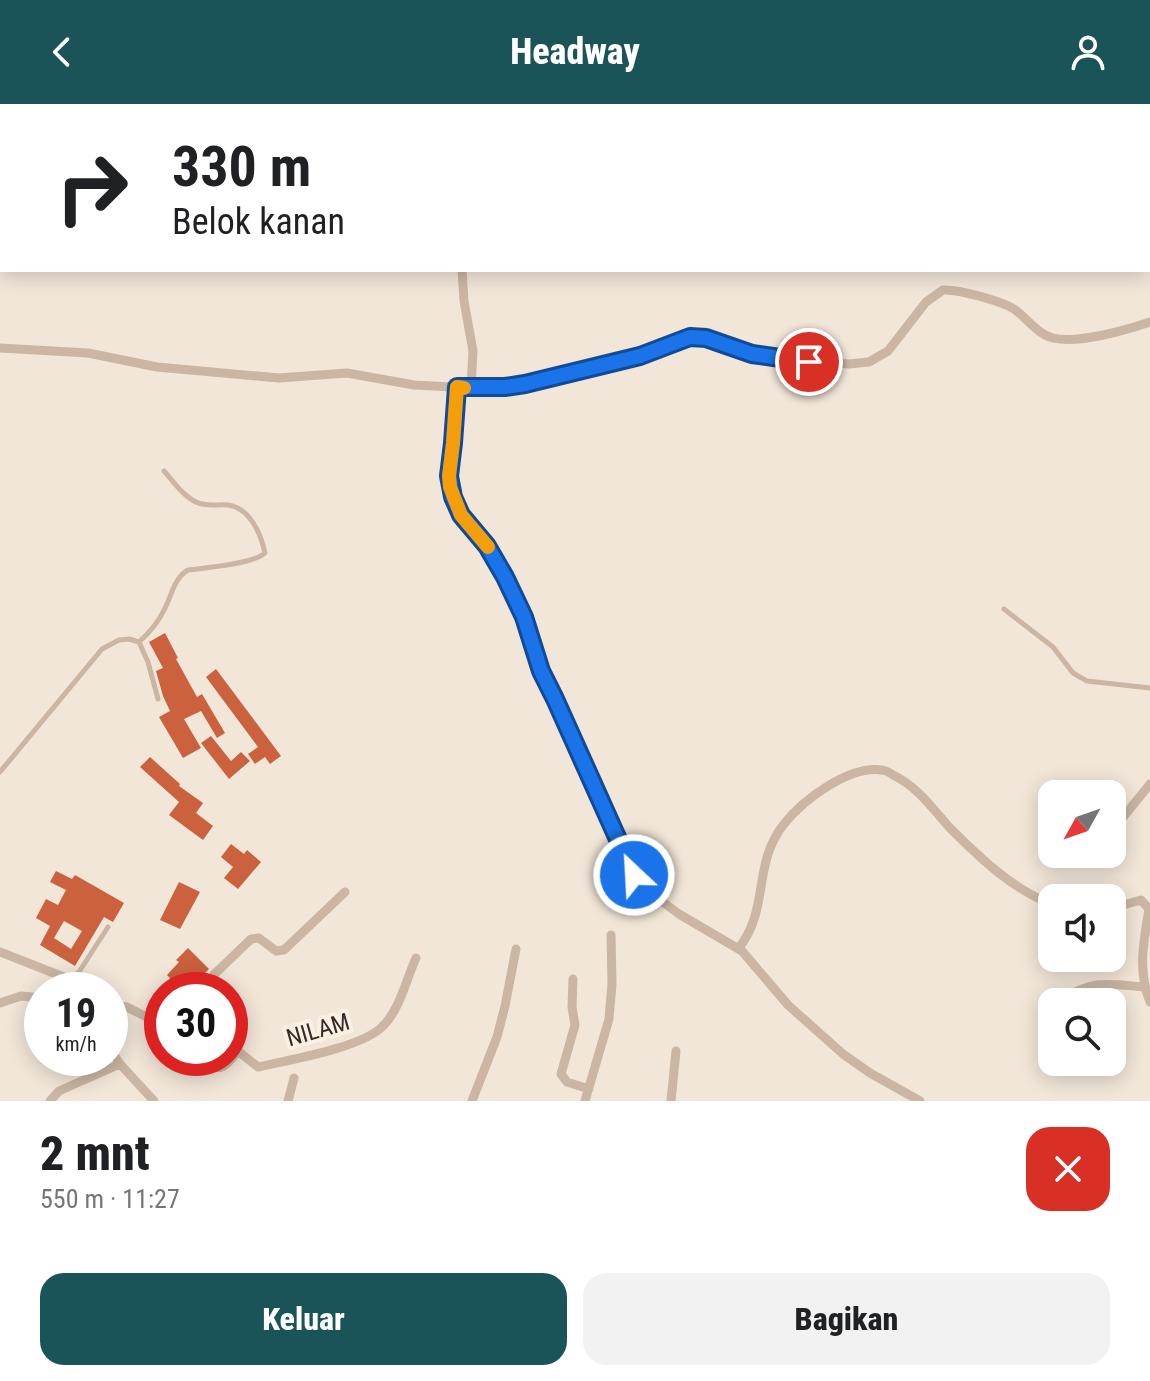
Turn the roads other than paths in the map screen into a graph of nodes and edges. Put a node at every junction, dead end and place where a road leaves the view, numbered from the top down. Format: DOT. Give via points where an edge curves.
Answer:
graph roads {
  1 [pos="462,272"];
  2 [pos="1150,322"];
  3 [pos="0,348"];
  4 [pos="457,387"];
  5 [pos="471,388"];
  6 [pos="164,471"];
  7 [pos="1004,609"];
  8 [pos="139,642"];
  9 [pos="1150,688"];
  10 [pos="158,699"];
  11 [pos="0,772"];
  12 [pos="1150,784"];
  13 [pos="1126,814"];
  14 [pos="345,892"];
  15 [pos="1038,897"];
  16 [pos="1148,901"];
  17 [pos="1126,904"];
  18 [pos="108,927"];
  19 [pos="611,935"];
  20 [pos="739,948"];
  21 [pos="516,949"];
  22 [pos="0,952"];
  23 [pos="416,958"];
  24 [pos="41,972"];
  25 [pos="79,972"];
  26 [pos="217,972"];
  27 [pos="573,979"];
  28 [pos="1144,987"];
  29 [pos="1082,988"];
  30 [pos="24,996"];
  31 [pos="1150,1002"];
  32 [pos="0,1003"];
  33 [pos="676,1051"];
  34 [pos="248,1059"];
  35 [pos="128,1073"];
  36 [pos="93,1076"];
  37 [pos="294,1078"];
  38 [pos="589,1089"];
  39 [pos="50,1101"];
  40 [pos="154,1101"];
  41 [pos="288,1101"];
  42 [pos="472,1101"];
  43 [pos="585,1101"];
  44 [pos="671,1101"];
  45 [pos="920,1101"];
  1 -- 5 [label="street" via="473,351"];
  2 -- 5 [label="street" via="1078,339 1055,339 1007,306 943,290 917,312 888,351 869,362 781,359 690,337 640,356 525,384"];
  3 -- 4 [label="street" via="88,353 157,367 279,378 347,373"];
  4 -- 5 [label="street"];
  4 -- 20 [label="street" via="449,476 456,506 510,586 541,671 634,875 679,914"];
  6 -- 8 [label="lane" via="198,503 243,511 265,553 188,570"];
  7 -- 9 [label="lane" via="1087,681"];
  8 -- 10 [label="lane"];
  8 -- 11 [label="lane" via="119,640 102,649"];
  12 -- 13 [label="street"];
  14 -- 26 [label="street" via="284,950 251,939"];
  15 -- 20 [label="street" via="997,870 904,780 883,770 854,772 797,809 773,839 757,914"];
  16 -- 17 [label="street"];
  16 -- 28 [label="street"];
  18 -- 25 [label="lane"];
  19 -- 38 [label="street" via="609,1019"];
  20 -- 45 [label="street" via="788,1005 832,1045"];
  21 -- 42 [label="street" via="497,1037"];
  22 -- 24 [label="street"];
  23 -- 34 [label="street, NILAM" via="396,1008 372,1035 258,1067"];
  27 -- 38 [label="street" via="575,1025 561,1074 567,1082"];
  28 -- 29 [label="street"];
  28 -- 31 [label="street"];
  30 -- 32 [label="street"];
  33 -- 44 [label="street"];
  35 -- 40 [label="street"];
  36 -- 39 [label="street" via="59,1091"];
  37 -- 41 [label="street"];
  38 -- 43 [label="street"];
}
